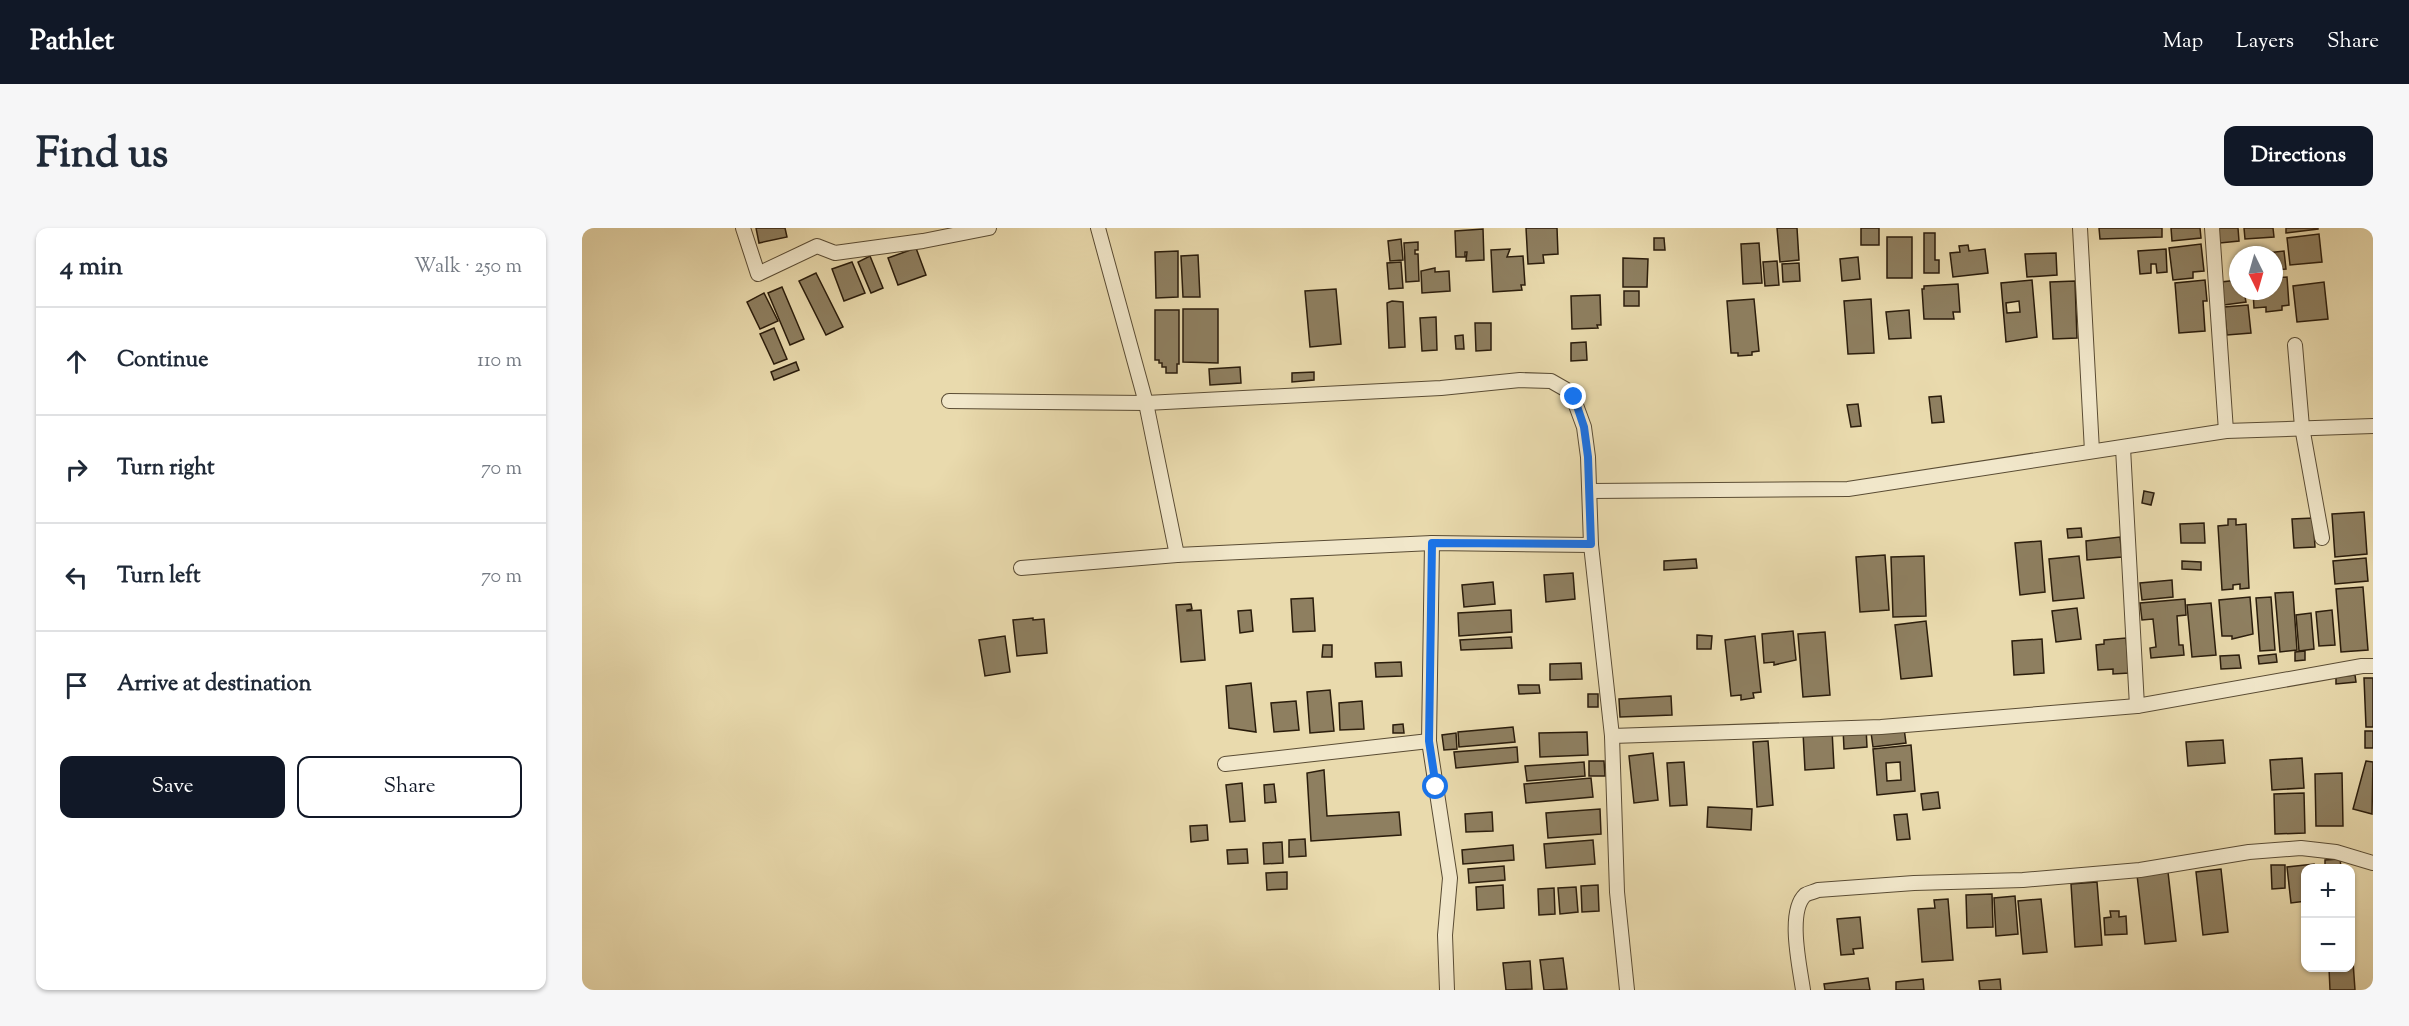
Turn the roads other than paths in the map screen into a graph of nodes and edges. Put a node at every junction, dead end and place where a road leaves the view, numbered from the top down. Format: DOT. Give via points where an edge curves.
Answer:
graph roads {
  1 [pos="743,228"];
  2 [pos="989,228"];
  3 [pos="1098,228"];
  4 [pos="2080,228"];
  5 [pos="2212,228"];
  6 [pos="921,235"];
  7 [pos="2295,345"];
  8 [pos="949,401"];
  9 [pos="1146,403"];
  10 [pos="2373,426"];
  11 [pos="2302,427"];
  12 [pos="2226,431"];
  13 [pos="2122,448"];
  14 [pos="2092,451"];
  15 [pos="1590,491"];
  16 [pos="2322,538"];
  17 [pos="1432,543"];
  18 [pos="1591,544"];
  19 [pos="1177,555"];
  20 [pos="1021,568"];
  21 [pos="2373,666"];
  22 [pos="2137,706"];
  23 [pos="1612,736"];
  24 [pos="1429,741"];
  25 [pos="1225,764"];
  26 [pos="2373,863"];
  27 [pos="1447,990"];
  28 [pos="1627,990"];
  29 [pos="1803,990"];
  1 -- 6 [label="street" via="758,274 817,246 835,253"];
  2 -- 6 [label="street"];
  3 -- 9 [label="street"];
  4 -- 14 [label="street"];
  5 -- 12 [label="street"];
  7 -- 11 [label="street"];
  8 -- 9 [label="street"];
  9 -- 15 [label="street" via="1551,381 1574,397 1584,427"];
  9 -- 19 [label="street"];
  10 -- 11 [label="street"];
  11 -- 12 [label="street"];
  11 -- 16 [label="street"];
  12 -- 13 [label="street"];
  13 -- 14 [label="street"];
  13 -- 22 [label="street"];
  14 -- 15 [label="street" via="1848,489"];
  15 -- 18 [label="street"];
  17 -- 18 [label="street"];
  17 -- 19 [label="street"];
  17 -- 24 [label="street"];
  18 -- 23 [label="street"];
  19 -- 20 [label="street"];
  21 -- 22 [label="street"];
  22 -- 23 [label="street" via="1881,727"];
  23 -- 28 [label="street" via="1617,891"];
  24 -- 25 [label="street"];
  24 -- 27 [label="street" via="1450,878 1445,935"];
  26 -- 29 [label="street" via="2336,852 2301,848 2249,852 2140,870 1818,890 1805,894 1798,905 1795,926"];
}
